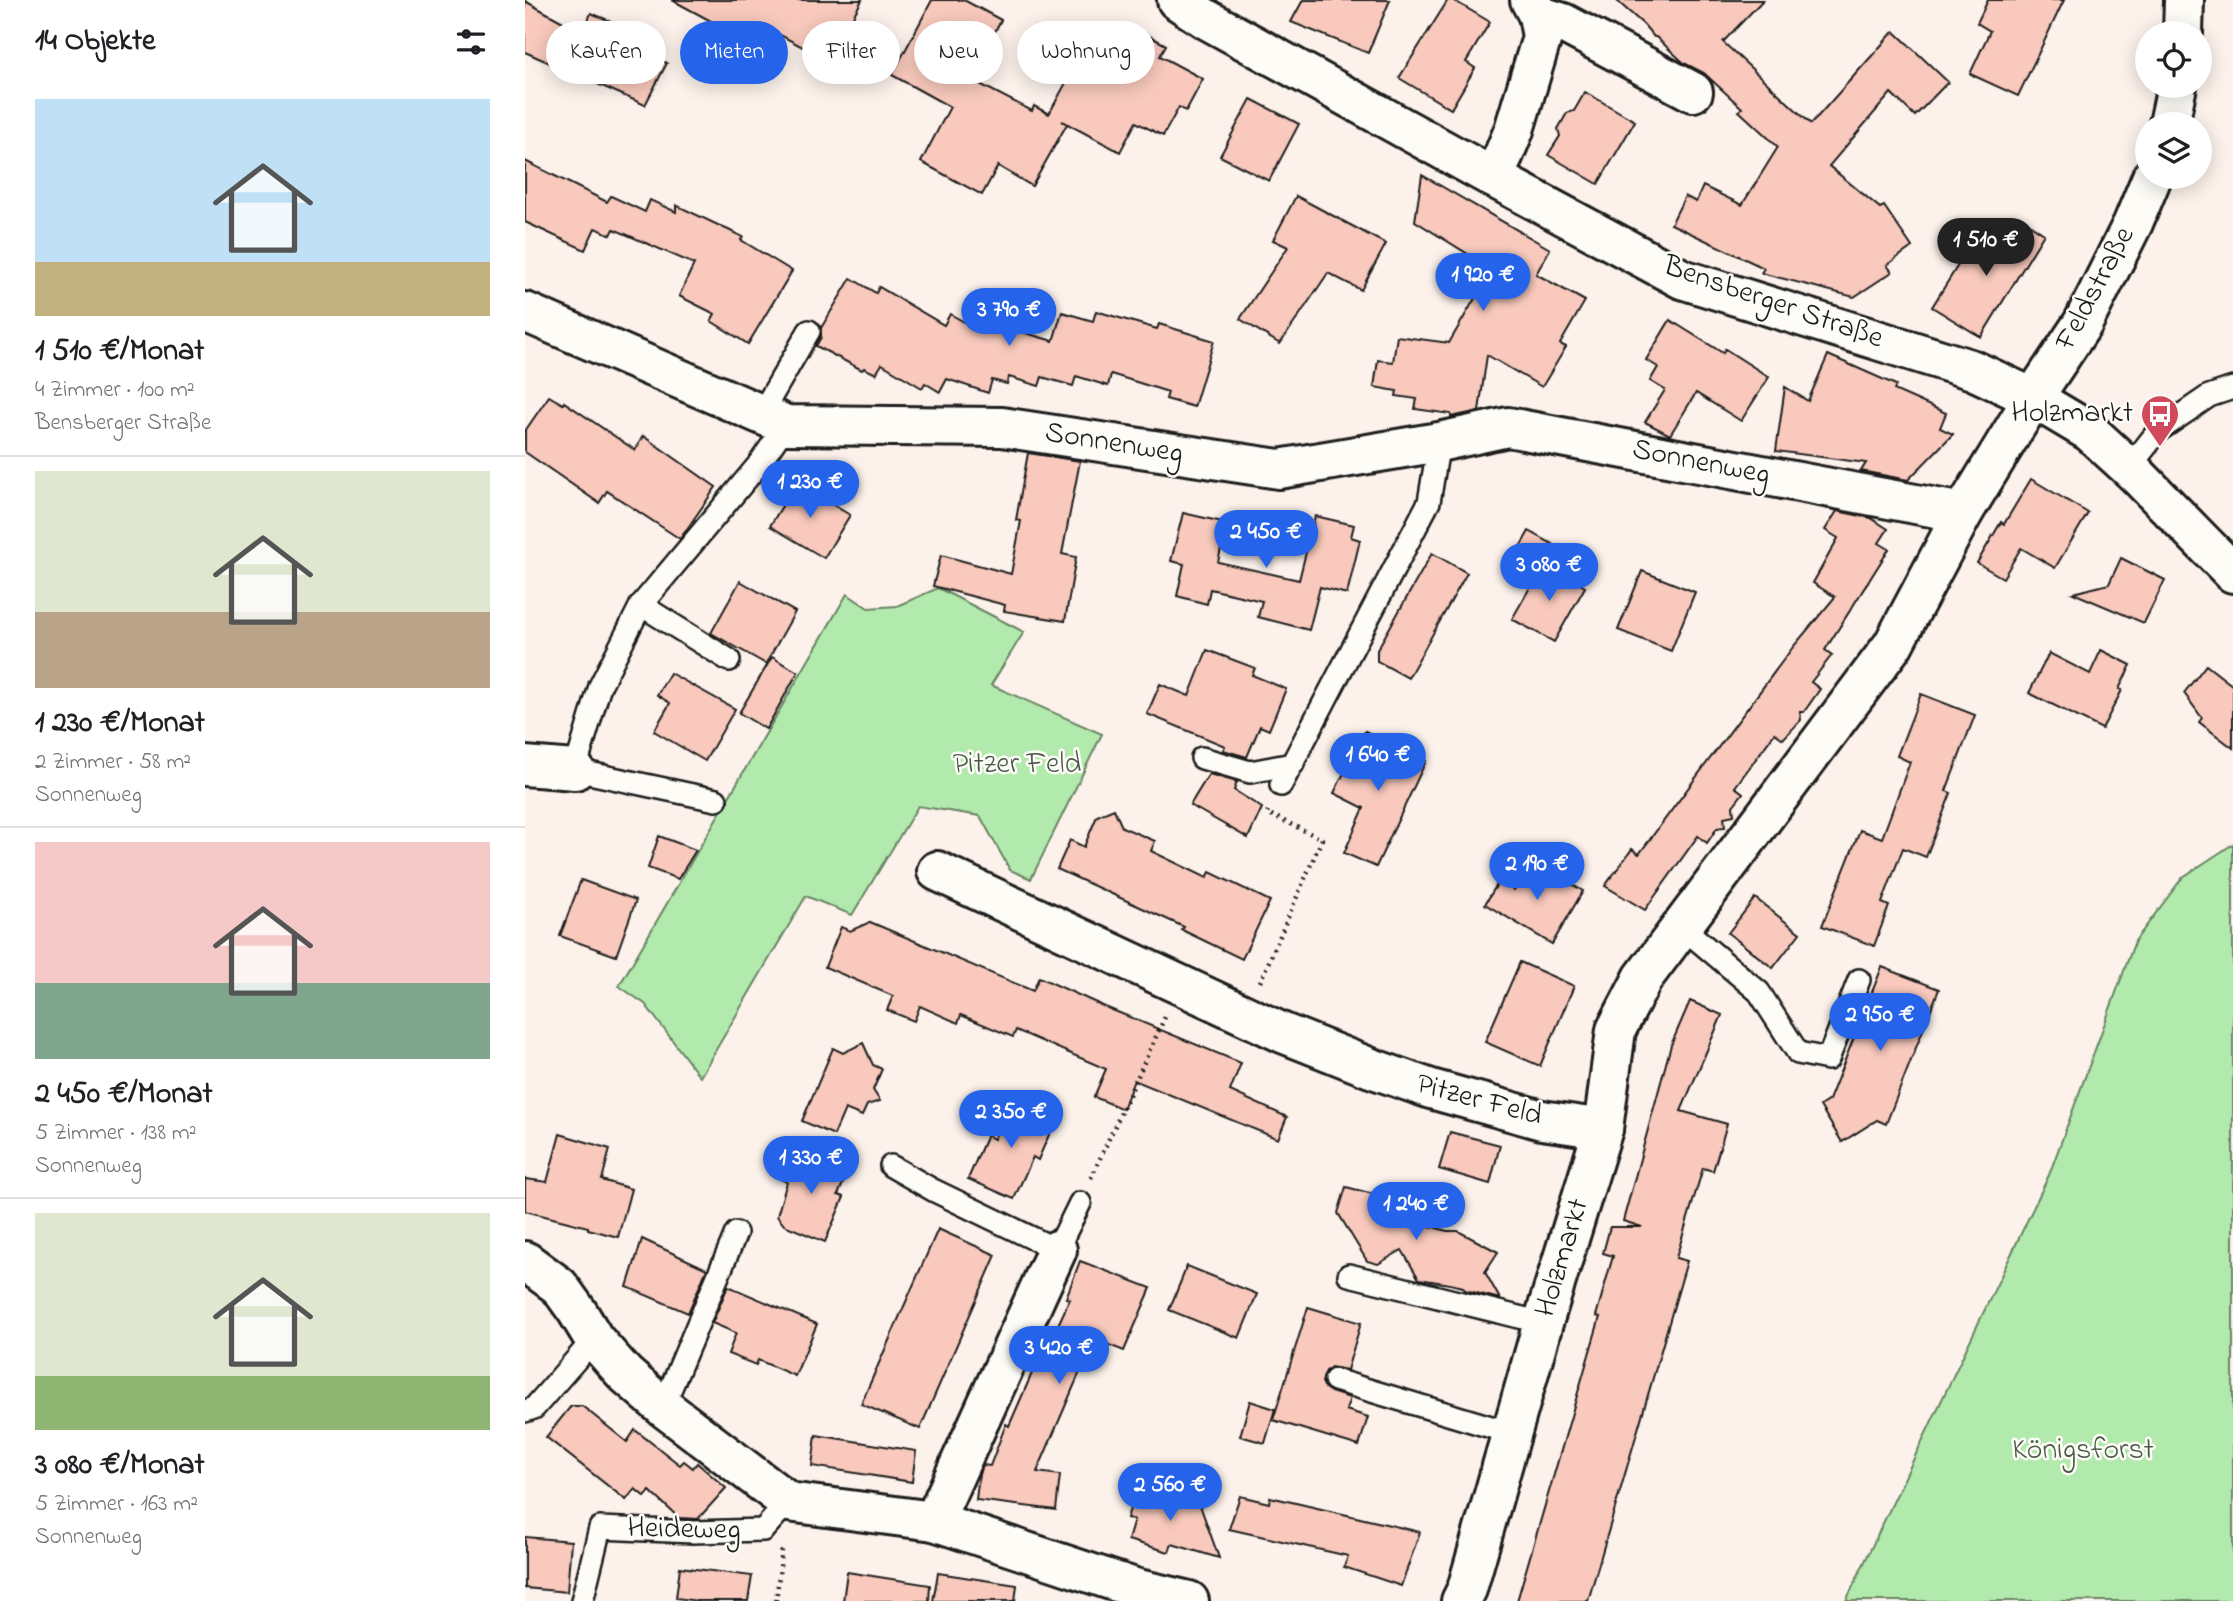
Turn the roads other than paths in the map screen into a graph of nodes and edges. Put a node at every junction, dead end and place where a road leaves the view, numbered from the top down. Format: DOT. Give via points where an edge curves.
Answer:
graph roads {
  1 [pos="1177,0"];
  2 [pos="2184,0"];
  3 [pos="1534,8"];
  4 [pos="2185,21"];
  5 [pos="1693,92"];
  6 [pos="1493,178"];
  7 [pos="2147,189"];
  8 [pos="525,312"];
  9 [pos="809,331"];
  10 [pos="2233,388"];
  11 [pos="2033,398"];
  12 [pos="773,419"];
  13 [pos="1439,442"];
  14 [pos="2129,468"];
  15 [pos="1963,513"];
  16 [pos="2233,573"];
  17 [pos="641,605"];
  18 [pos="729,660"];
  19 [pos="1202,758"];
  20 [pos="1293,764"];
  21 [pos="525,766"];
  22 [pos="575,770"];
  23 [pos="1276,794"];
  24 [pos="716,800"];
  25 [pos="937,871"];
  26 [pos="1681,926"];
  27 [pos="1859,980"];
  28 [pos="1603,1129"];
  29 [pos="891,1166"];
  30 [pos="1080,1203"];
  31 [pos="736,1233"];
  32 [pos="1057,1250"];
  33 [pos="525,1261"];
  34 [pos="1349,1275"];
  35 [pos="1543,1323"];
  36 [pos="594,1339"];
  37 [pos="1335,1380"];
  38 [pos="663,1406"];
  39 [pos="525,1411"];
  40 [pos="1511,1433"];
  41 [pos="788,1502"];
  42 [pos="934,1521"];
  43 [pos="1136,1595"];
  44 [pos="582,1601"];
  45 [pos="1189,1601"];
  46 [pos="1461,1601"];
  1 -- 6 [label="street, Bensberger Straße"];
  2 -- 4 [label="street"];
  3 -- 5 [label="street"];
  3 -- 6 [label="street" via="1542,37 1537,60"];
  6 -- 11 [label="street, Bensberger Straße" via="1682,279 1973,370"];
  7 -- 11 [label="street, Feldstraße" via="2083,323"];
  8 -- 12 [label="street, Sonnenweg"];
  9 -- 12 [label="lane"];
  10 -- 14 [label="lane" via="2209,396 2158,431"];
  11 -- 14 [label="street, Bensberger Straße" via="2090,432"];
  11 -- 15 [label="street, Holzmarkt"];
  12 -- 13 [label="street, Sonnenweg" via="1002,427 1279,469"];
  12 -- 17 [label="lane" via="759,464"];
  13 -- 15 [label="street, Sonnenweg" via="1509,427"];
  13 -- 20 [label="lane" via="1429,502"];
  14 -- 16 [label="street, Bensberger Straße"];
  15 -- 26 [label="street, Holzmarkt" via="1893,645"];
  17 -- 18 [label="lane"];
  17 -- 22 [label="lane" via="600,686"];
  19 -- 20 [label="lane" via="1250,772"];
  20 -- 23 [label="lane"];
  21 -- 22 [label="street"];
  22 -- 24 [label="lane"];
  25 -- 28 [label="street, Pitzer Feld" via="1283,1033 1430,1090 1542,1120"];
  26 -- 27 [label="lane" via="1759,992 1798,1053 1828,1059"];
  26 -- 28 [label="street, Holzmarkt" via="1643,978 1616,1030"];
  28 -- 35 [label="street, Holzmarkt"];
  29 -- 32 [label="lane"];
  30 -- 32 [label="lane"];
  31 -- 38 [label="lane"];
  32 -- 42 [label="street"];
  33 -- 36 [label="street, Heideweg" via="559,1286"];
  34 -- 35 [label="lane"];
  35 -- 40 [label="street, Holzmarkt"];
  36 -- 38 [label="street, Heideweg" via="625,1374"];
  36 -- 39 [label="lane" via="534,1408"];
  37 -- 40 [label="lane"];
  38 -- 41 [label="street, Heideweg"];
  40 -- 46 [label="street, Holzmarkt"];
  41 -- 42 [label="street"];
  41 -- 44 [label="lane, Heideweg" via="763,1530 600,1528"];
  42 -- 43 [label="street"];
  43 -- 45 [label="street"];
}
